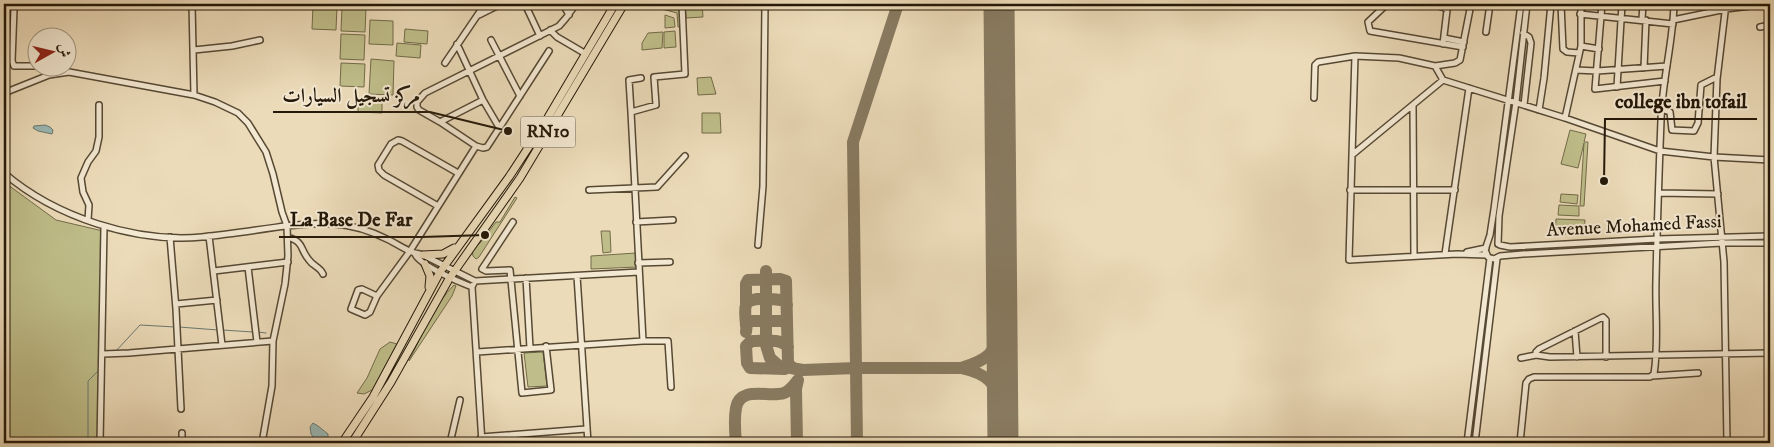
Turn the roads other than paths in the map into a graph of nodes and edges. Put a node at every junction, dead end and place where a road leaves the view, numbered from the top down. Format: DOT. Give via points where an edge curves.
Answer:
graph roads {
  1 [pos="192,4"];
  2 [pos="485,4"];
  3 [pos="501,4"];
  4 [pos="524,4"];
  5 [pos="563,4"];
  6 [pos="576,4"];
  7 [pos="615,4"];
  8 [pos="624,4"];
  9 [pos="682,4"];
  10 [pos="765,4"];
  11 [pos="1387,4"];
  12 [pos="1430,4"];
  13 [pos="1471,4"];
  14 [pos="1490,4"];
  15 [pos="1521,4"];
  16 [pos="1527,4"];
  17 [pos="1552,4"];
  18 [pos="1561,4"];
  19 [pos="1581,4"];
  20 [pos="1602,4"];
  21 [pos="1622,4"];
  22 [pos="1643,4"];
  23 [pos="1674,4"];
  24 [pos="1766,4"];
  25 [pos="1726,7"];
  26 [pos="14,8"];
  27 [pos="1580,14"];
  28 [pos="569,15"];
  29 [pos="478,16"];
  30 [pos="1602,16"];
  31 [pos="1621,17"];
  32 [pos="1644,20"];
  33 [pos="1673,22"];
  34 [pos="1770,25"];
  35 [pos="1760,26"];
  36 [pos="550,30"];
  37 [pos="1486,32"];
  38 [pos="1524,33"];
  39 [pos="540,36"];
  40 [pos="260,40"];
  41 [pos="491,40"];
  42 [pos="1443,41"];
  43 [pos="457,44"];
  44 [pos="1464,44"];
  45 [pos="1581,46"];
  46 [pos="1598,49"];
  47 [pos="194,50"];
  48 [pos="549,50"];
  49 [pos="1579,53"];
  50 [pos="586,54"];
  51 [pos="1355,56"];
  52 [pos="499,57"];
  53 [pos="445,63"];
  54 [pos="28,66"];
  55 [pos="1435,66"];
  56 [pos="1667,66"];
  57 [pos="1644,68"];
  58 [pos="1617,69"];
  59 [pos="1576,70"];
  60 [pos="1597,71"];
  61 [pos="469,72"];
  62 [pos="78,74"];
  63 [pos="40,78"];
  64 [pos="641,78"];
  65 [pos="1717,79"];
  66 [pos="1443,80"];
  67 [pos="1665,81"];
  68 [pos="1617,87"];
  69 [pos="1469,88"];
  70 [pos="4,94"];
  71 [pos="194,95"];
  72 [pos="520,96"];
  73 [pos="1314,98"];
  74 [pos="483,100"];
  75 [pos="1509,101"];
  76 [pos="1516,102"];
  77 [pos="99,105"];
  78 [pos="1524,105"];
  79 [pos="1413,106"];
  80 [pos="1662,109"];
  81 [pos="1539,110"];
  82 [pos="631,112"];
  83 [pos="1565,118"];
  84 [pos="440,122"];
  85 [pos="500,129"];
  86 [pos="476,146"];
  87 [pos="1660,151"];
  88 [pos="1352,155"];
  89 [pos="684,156"];
  90 [pos="1714,157"];
  91 [pos="1770,160"];
  92 [pos="4,173"];
  93 [pos="458,173"];
  94 [pos="634,189"];
  95 [pos="1414,189"];
  96 [pos="588,190"];
  97 [pos="1350,190"];
  98 [pos="1455,190"];
  99 [pos="1659,193"];
  100 [pos="1718,194"];
  101 [pos="438,206"];
  102 [pos="88,220"];
  103 [pos="674,220"];
  104 [pos="513,222"];
  105 [pos="636,222"];
  106 [pos="287,226"];
  107 [pos="104,227"];
  108 [pos="209,236"];
  109 [pos="1770,236"];
  110 [pos="170,237"];
  111 [pos="288,237"];
  112 [pos="1657,239"];
  113 [pos="1722,240"];
  114 [pos="1770,243"];
  115 [pos="458,245"];
  116 [pos="758,245"];
  117 [pos="1499,245"];
  118 [pos="1487,247"];
  119 [pos="1657,247"];
  120 [pos="412,252"];
  121 [pos="1445,254"];
  122 [pos="1457,254"];
  123 [pos="423,255"];
  124 [pos="1414,256"];
  125 [pos="1488,257"];
  126 [pos="1499,258"];
  127 [pos="288,262"];
  128 [pos="670,262"];
  129 [pos="638,263"];
  130 [pos="425,264"];
  131 [pos="248,267"];
  132 [pos="442,269"];
  133 [pos="214,271"];
  134 [pos="639,272"];
  135 [pos="323,274"];
  136 [pos="452,274"];
  137 [pos="577,276"];
  138 [pos="512,278"];
  139 [pos="526,278"];
  140 [pos="475,281"];
  141 [pos="472,287"];
  142 [pos="429,290"];
  143 [pos="377,296"];
  144 [pos="217,300"];
  145 [pos="176,304"];
  146 [pos="1575,331"];
  147 [pos="273,341"];
  148 [pos="643,341"];
  149 [pos="257,342"];
  150 [pos="581,344"];
  151 [pos="222,345"];
  152 [pos="546,346"];
  153 [pos="530,348"];
  154 [pos="178,349"];
  155 [pos="518,349"];
  156 [pos="477,352"];
  157 [pos="1770,353"];
  158 [pos="103,354"];
  159 [pos="1725,354"];
  160 [pos="1536,355"];
  161 [pos="1656,356"];
  162 [pos="1577,357"];
  163 [pos="1606,357"];
  164 [pos="1522,358"];
  165 [pos="1698,373"];
  166 [pos="1652,376"];
  167 [pos="671,387"];
  168 [pos="460,400"];
  169 [pos="181,409"];
  170 [pos="586,429"];
  171 [pos="182,433"];
  172 [pos="498,436"];
  173 [pos="482,440"];
  174 [pos="100,443"];
  175 [pos="182,443"];
  176 [pos="262,443"];
  177 [pos="342,443"];
  178 [pos="352,443"];
  179 [pos="450,443"];
  180 [pos="500,443"];
  181 [pos="588,443"];
  182 [pos="1467,443"];
  183 [pos="1475,443"];
  184 [pos="1520,443"];
  185 [pos="1727,443"];
  1 -- 47 [label="street"];
  2 -- 29 [label="street"];
  3 -- 29 [label="street"];
  4 -- 39 [label="street"];
  5 -- 28 [label="street"];
  6 -- 28 [label="street"];
  7 -- 50 [label="main road, RN10"];
  8 -- 136 [label="main road, RN10" via="520,178"];
  9 -- 82 [label="street" via="685,74 654,78 656,105"];
  10 -- 116 [label="street" via="763,186"];
  11 -- 42 [label="street" via="1368,22 1370,31"];
  12 -- 42 [label="street" via="1447,10"];
  13 -- 44 [label="street"];
  14 -- 37 [label="street"];
  15 -- 75 [label="street"];
  16 -- 38 [label="street"];
  17 -- 81 [label="street"];
  18 -- 49 [label="street" via="1563,49"];
  19 -- 27 [label="street"];
  20 -- 30 [label="street"];
  21 -- 31 [label="street"];
  22 -- 32 [label="street"];
  23 -- 33 [label="street"];
  24 -- 25 [label="street"];
  25 -- 33 [label="street"];
  25 -- 65 [label="street"];
  26 -- 54 [label="street" via="12,61 14,66"];
  27 -- 30 [label="street"];
  27 -- 45 [label="street"];
  28 -- 36 [label="street"];
  29 -- 43 [label="street"];
  30 -- 31 [label="street"];
  30 -- 46 [label="street"];
  31 -- 32 [label="street"];
  31 -- 58 [label="street"];
  32 -- 33 [label="street"];
  32 -- 57 [label="street"];
  33 -- 56 [label="street"];
  34 -- 35 [label="street"];
  36 -- 39 [label="street"];
  36 -- 50 [label="street"];
  38 -- 76 [label="street"];
  38 -- 78 [label="street" via="1531,42"];
  39 -- 52 [label="street"];
  40 -- 47 [label="street"];
  41 -- 52 [label="street"];
  42 -- 44 [label="street"];
  43 -- 53 [label="street"];
  43 -- 61 [label="street"];
  44 -- 55 [label="street" via="1458,62"];
  45 -- 46 [label="street"];
  45 -- 49 [label="street"];
  46 -- 60 [label="street"];
  47 -- 71 [label="street"];
  48 -- 72 [label="street"];
  49 -- 59 [label="street"];
  50 -- 115 [label="main road, RN10" via="509,177"];
  51 -- 55 [label="street" via="1399,58"];
  51 -- 73 [label="street" via="1316,62"];
  51 -- 88 [label="street"];
  52 -- 61 [label="street"];
  52 -- 72 [label="street"];
  55 -- 66 [label="street"];
  56 -- 57 [label="street"];
  56 -- 67 [label="street"];
  57 -- 58 [label="street"];
  58 -- 60 [label="street"];
  58 -- 68 [label="street"];
  59 -- 60 [label="street"];
  59 -- 83 [label="street"];
  60 -- 68 [label="street" via="1596,89"];
  61 -- 74 [label="street"];
  61 -- 84 [label="street" via="425,93 417,102 419,110"];
  62 -- 71 [label="street"];
  63 -- 70 [label="street"];
  64 -- 82 [label="street" via="629,80"];
  65 -- 80 [label="street" via="1701,85 1698,123 1694,131 1672,129 1670,112"];
  65 -- 90 [label="street"];
  66 -- 69 [label="street"];
  66 -- 79 [label="street"];
  67 -- 68 [label="street"];
  67 -- 80 [label="street"];
  69 -- 75 [label="street"];
  69 -- 98 [label="street"];
  71 -- 106 [label="street" via="238,113 248,123 266,152"];
  72 -- 85 [label="street"];
  74 -- 84 [label="street"];
  74 -- 85 [label="street"];
  75 -- 76 [label="street"];
  75 -- 118 [label="street"];
  76 -- 78 [label="street"];
  76 -- 117 [label="street" via="1498,223"];
  77 -- 102 [label="street" via="96,151 81,178 89,205"];
  78 -- 81 [label="street"];
  79 -- 88 [label="street"];
  79 -- 95 [label="street"];
  80 -- 87 [label="street"];
  81 -- 83 [label="street"];
  82 -- 94 [label="street"];
  83 -- 87 [label="street"];
  84 -- 86 [label="street"];
  85 -- 86 [label="street" via="487,147"];
  86 -- 93 [label="street"];
  87 -- 90 [label="street"];
  87 -- 99 [label="street"];
  88 -- 97 [label="street"];
  89 -- 94 [label="street" via="657,187"];
  90 -- 91 [label="street"];
  90 -- 100 [label="street"];
  92 -- 102 [label="street" via="35,194"];
  93 -- 101 [label="street"];
  93 -- 101 [label="street" via="402,142 393,141 378,165 384,175"];
  94 -- 96 [label="street"];
  94 -- 105 [label="street"];
  95 -- 97 [label="street"];
  95 -- 98 [label="street"];
  95 -- 124 [label="street"];
  97 -- 124 [label="street" via="1350,260"];
  98 -- 121 [label="street"];
  99 -- 100 [label="street"];
  99 -- 112 [label="street"];
  100 -- 113 [label="street"];
  101 -- 120 [label="street"];
  102 -- 107 [label="street"];
  103 -- 105 [label="street"];
  104 -- 138 [label="street" via="482,269 510,270"];
  105 -- 129 [label="street"];
  106 -- 108 [label="street"];
  106 -- 111 [label="street"];
  106 -- 120 [label="street" via="324,223 354,226"];
  107 -- 110 [label="street" via="139,235"];
  107 -- 158 [label="street"];
  108 -- 110 [label="street"];
  108 -- 133 [label="street"];
  109 -- 113 [label="street, Avenue Mohamed Fassi"];
  110 -- 145 [label="street"];
  111 -- 127 [label="street"];
  111 -- 135 [label="street" via="302,245 309,261"];
  112 -- 113 [label="street, Avenue Mohamed Fassi"];
  112 -- 117 [label="street, Avenue Mohamed Fassi"];
  112 -- 119 [label="street"];
  113 -- 114 [label="street, Avenue Mohamed Fassi"];
  113 -- 119 [label="street, Avenue Mohamed Fassi"];
  113 -- 159 [label="street"];
  115 -- 123 [label="main road" via="443,254"];
  115 -- 132 [label="main road, RN10"];
  117 -- 118 [label="street" via="1492,243"];
  117 -- 126 [label="street" via="1502,252"];
  118 -- 122 [label="street"];
  118 -- 125 [label="street"];
  119 -- 126 [label="street, Avenue Mohamed Fassi"];
  119 -- 161 [label="street"];
  120 -- 123 [label="street"];
  120 -- 130 [label="street"];
  120 -- 143 [label="street"];
  121 -- 122 [label="street"];
  121 -- 124 [label="street"];
  122 -- 125 [label="street"];
  123 -- 132 [label="street"];
  125 -- 126 [label="street"];
  125 -- 182 [label="street"];
  126 -- 183 [label="street"];
  127 -- 131 [label="street"];
  127 -- 147 [label="street"];
  128 -- 129 [label="street"];
  129 -- 134 [label="street"];
  130 -- 132 [label="street"];
  130 -- 142 [label="main road" via="430,276"];
  131 -- 133 [label="street"];
  131 -- 149 [label="street"];
  132 -- 136 [label="street"];
  132 -- 142 [label="main road, RN10"];
  133 -- 144 [label="street"];
  134 -- 137 [label="street"];
  134 -- 148 [label="street"];
  136 -- 140 [label="street"];
  136 -- 141 [label="street"];
  136 -- 178 [label="main road, RN10" via="391,382"];
  137 -- 139 [label="street"];
  137 -- 150 [label="street"];
  138 -- 139 [label="street"];
  138 -- 140 [label="street"];
  138 -- 155 [label="street"];
  139 -- 153 [label="street"];
  140 -- 141 [label="street"];
  141 -- 156 [label="street"];
  142 -- 177 [label="main road, RN10" via="373,397"];
  143 -- 143 [label="street" via="368,314 351,309 358,290 362,288"];
  144 -- 145 [label="street"];
  144 -- 151 [label="street"];
  145 -- 154 [label="street"];
  146 -- 160 [label="street" via="1539,349"];
  146 -- 162 [label="street"];
  146 -- 163 [label="street" via="1605,317"];
  147 -- 149 [label="street"];
  147 -- 176 [label="street" via="272,386"];
  148 -- 150 [label="street"];
  148 -- 167 [label="street" via="668,341"];
  149 -- 151 [label="street"];
  150 -- 152 [label="street"];
  150 -- 170 [label="street"];
  151 -- 154 [label="street"];
  152 -- 153 [label="street"];
  152 -- 155 [label="street" via="551,390 522,393"];
  153 -- 155 [label="street"];
  154 -- 158 [label="street"];
  154 -- 169 [label="street"];
  155 -- 156 [label="street"];
  156 -- 173 [label="street"];
  157 -- 159 [label="street"];
  158 -- 174 [label="street"];
  159 -- 161 [label="street"];
  159 -- 185 [label="street"];
  160 -- 162 [label="street"];
  160 -- 164 [label="street"];
  161 -- 163 [label="street"];
  161 -- 166 [label="street"];
  162 -- 163 [label="street"];
  165 -- 166 [label="street"];
  166 -- 184 [label="street" via="1529,379"];
  168 -- 179 [label="street"];
  170 -- 172 [label="street"];
  170 -- 181 [label="street"];
  171 -- 175 [label="street"];
  172 -- 173 [label="street"];
  172 -- 180 [label="street"];
}
